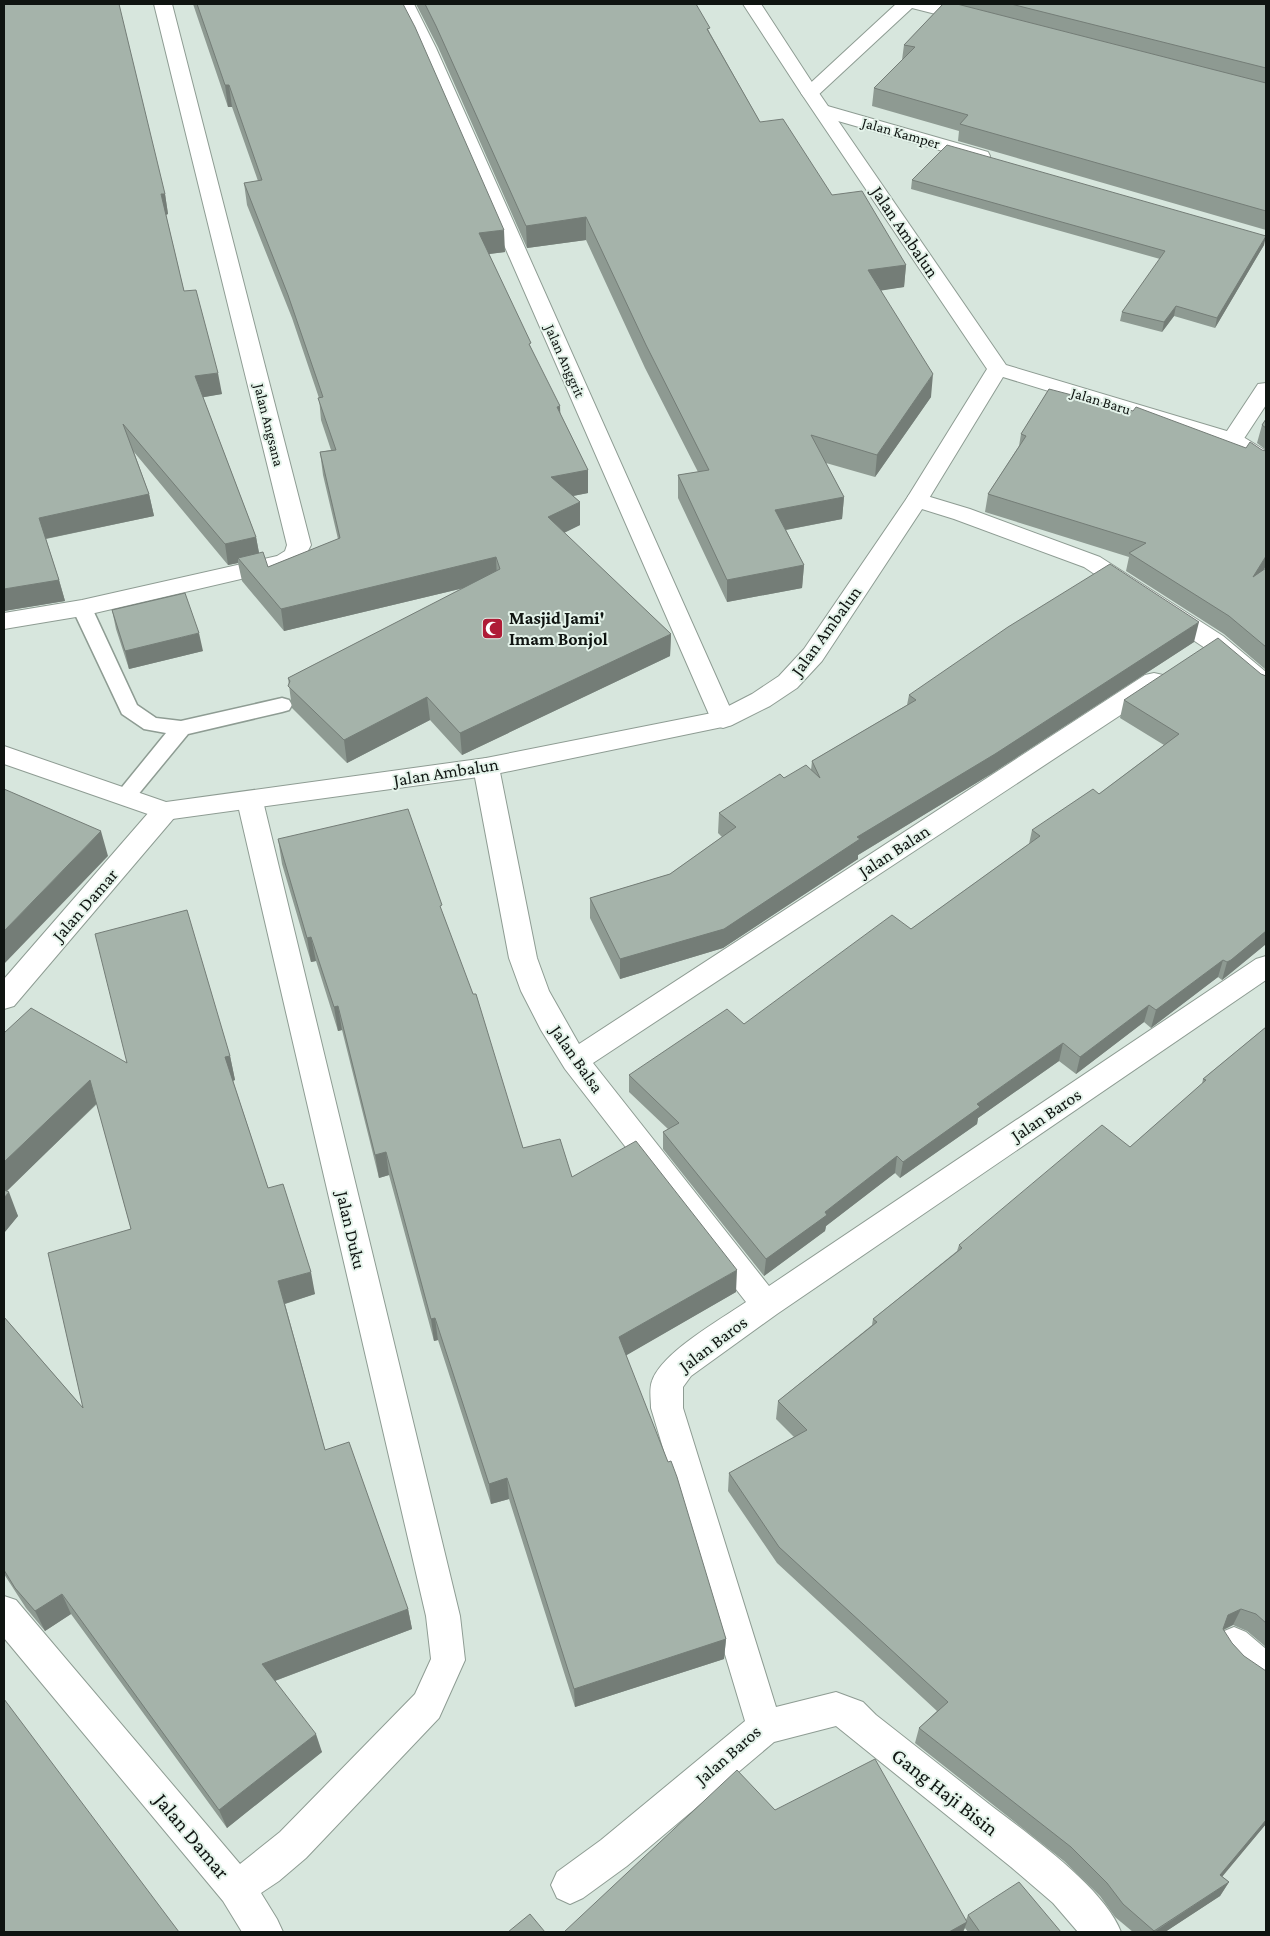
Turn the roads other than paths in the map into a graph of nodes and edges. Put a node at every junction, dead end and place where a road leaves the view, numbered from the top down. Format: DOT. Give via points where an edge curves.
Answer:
graph roads {
  1 [pos="163,4"];
  2 [pos="405,4"];
  3 [pos="752,4"];
  4 [pos="906,4"];
  5 [pos="918,4"];
  6 [pos="996,24"];
  7 [pos="810,93"];
  8 [pos="824,111"];
  9 [pos="997,161"];
  10 [pos="998,370"];
  11 [pos="1266,389"];
  12 [pos="1232,440"];
  13 [pos="1266,461"];
  14 [pos="917,500"];
  15 [pos="82,608"];
  16 [pos="4,621"];
  17 [pos="1214,642"];
  18 [pos="1266,685"];
  19 [pos="282,705"];
  20 [pos="723,719"];
  21 [pos="181,728"];
  22 [pos="4,755"];
  23 [pos="486,767"];
  24 [pos="125,797"];
  25 [pos="250,801"];
  26 [pos="165,811"];
  27 [pos="1266,966"];
  28 [pos="4,998"];
  29 [pos="575,1061"];
  30 [pos="766,1305"];
  31 [pos="4,1612"];
  32 [pos="1234,1644"];
  33 [pos="448,1660"];
  34 [pos="1266,1672"];
  35 [pos="765,1727"];
  36 [pos="570,1885"];
  37 [pos="236,1888"];
  38 [pos="264,1932"];
  39 [pos="1102,1932"];
  1 -- 15 [label="street, Jalan Angsana" via="299,545 295,555 284,562"];
  2 -- 20 [label="street, Jalan Anggrit"];
  3 -- 7 [label="street, Jalan Ambalun"];
  4 -- 7 [label="street"];
  5 -- 6 [label="street"];
  7 -- 8 [label="street, Jalan Ambalun"];
  8 -- 9 [label="street, Jalan Kamper"];
  8 -- 10 [label="street, Jalan Ambalun"];
  10 -- 12 [label="street, Jalan Baru"];
  10 -- 14 [label="street, Jalan Ambalun"];
  11 -- 12 [label="street"];
  12 -- 13 [label="street"];
  14 -- 17 [label="street" via="1092,562"];
  14 -- 20 [label="street, Jalan Ambalun" via="813,655 788,682"];
  15 -- 16 [label="street, Jalan Angsana"];
  15 -- 21 [label="lane" via="129,709 152,724"];
  17 -- 18 [label="street"];
  17 -- 29 [label="street, Jalan Balan"];
  19 -- 21 [label="lane"];
  20 -- 23 [label="street, Jalan Ambalun"];
  21 -- 24 [label="lane"];
  22 -- 24 [label="street, Jalan Ambalun"];
  23 -- 25 [label="street, Jalan Ambalun"];
  23 -- 29 [label="street, Jalan Balsa" via="523,958 535,991"];
  24 -- 26 [label="street, Jalan Ambalun"];
  25 -- 26 [label="street, Jalan Ambalun"];
  25 -- 33 [label="street, Jalan Duku" via="443,1616"];
  26 -- 28 [label="street, Jalan Damar"];
  27 -- 30 [label="street, Jalan Baros"];
  29 -- 30 [label="street, Jalan Balsa"];
  30 -- 35 [label="street, Jalan Baros" via="680,1366 667,1384 667,1408"];
  31 -- 37 [label="street, Jalan Damar"];
  32 -- 34 [label="street"];
  33 -- 37 [label="street, Jalan Damar" via="427,1706 293,1846"];
  35 -- 36 [label="street, Jalan Baros" via="614,1854"];
  35 -- 39 [label="street, Gang Haji Bisin" via="836,1709 851,1714 1059,1884"];
  37 -- 38 [label="street"];
}
